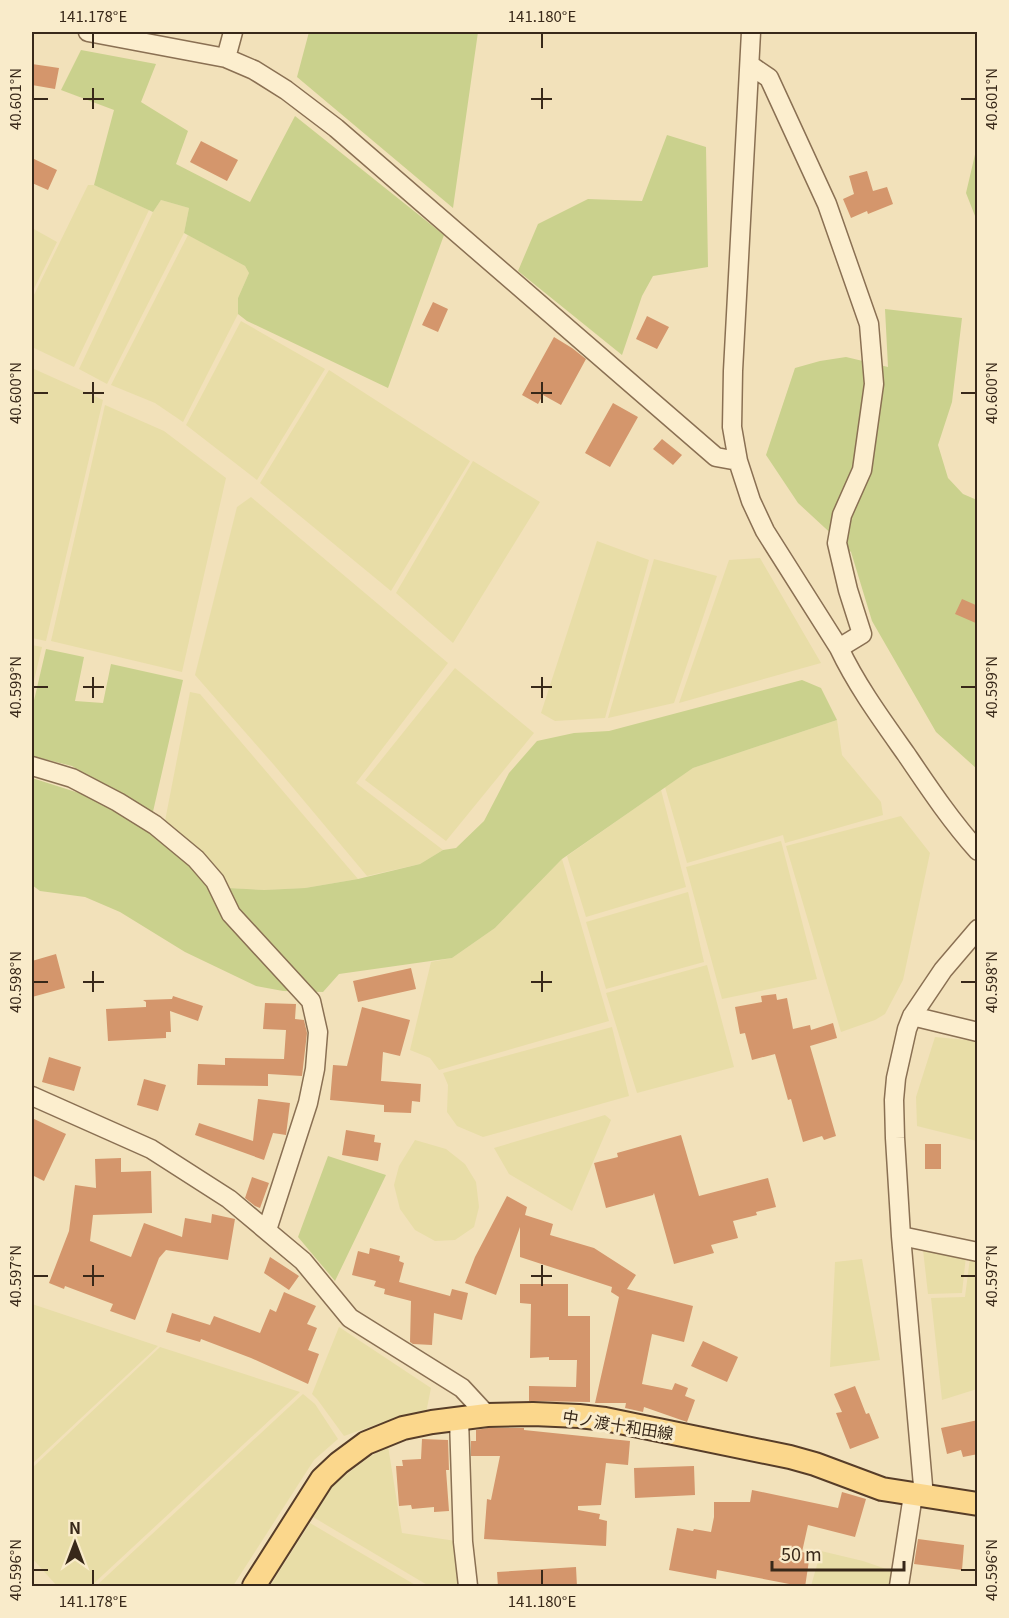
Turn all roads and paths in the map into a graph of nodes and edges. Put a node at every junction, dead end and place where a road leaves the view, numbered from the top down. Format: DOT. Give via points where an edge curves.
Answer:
graph roads {
  1 [pos="87,32"];
  2 [pos="232,32"];
  3 [pos="751,32"];
  4 [pos="112,34"];
  5 [pos="226,58"];
  6 [pos="750,65"];
  7 [pos="738,461"];
  8 [pos="839,648"];
  9 [pos="32,766"];
  10 [pos="978,851"];
  11 [pos="978,929"];
  12 [pos="912,1016"];
  13 [pos="978,1032"];
  14 [pos="32,1096"];
  15 [pos="267,1230"];
  16 [pos="901,1236"];
  17 [pos="978,1252"];
  18 [pos="488,1415"];
  19 [pos="459,1419"];
  20 [pos="919,1496"];
  21 [pos="978,1504"];
  22 [pos="254,1587"];
  23 [pos="468,1587"];
  24 [pos="899,1587"];
  1 -- 4 [label="street"];
  2 -- 5 [label="street"];
  3 -- 6 [label="street"];
  4 -- 5 [label="street"];
  5 -- 7 [label="street" via="286,90 336,128 716,457"];
  6 -- 7 [label="street" via="733,371 732,426"];
  6 -- 8 [label="street" via="769,78 827,204 869,324 874,384 862,470 842,515 837,543 862,634"];
  7 -- 8 [label="street" via="765,531"];
  8 -- 10 [label="street" via="891,734 956,827"];
  9 -- 15 [label="street" via="72,778 156,825 196,859 215,881 231,914 311,1001 318,1032 315,1069 308,1103"];
  11 -- 12 [label="street" via="943,970"];
  12 -- 13 [label="street"];
  12 -- 16 [label="street" via="894,1100"];
  14 -- 15 [label="street" via="151,1149 229,1199"];
  15 -- 18 [label="street" via="303,1261 350,1318 462,1388"];
  16 -- 17 [label="street"];
  16 -- 20 [label="street"];
  18 -- 19 [label="main road, 中ノ渡十和田線"];
  18 -- 20 [label="main road, 中ノ渡十和田線" via="605,1419 790,1456 882,1489"];
  19 -- 22 [label="main road, 中ノ渡十和田線" via="403,1428 366,1443 339,1463 322,1479"];
  19 -- 23 [label="street"];
  20 -- 21 [label="main road, 中ノ渡十和田線"];
  20 -- 24 [label="street"];
}
